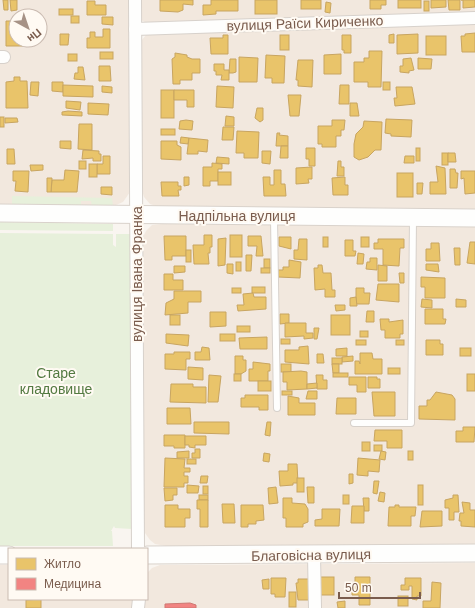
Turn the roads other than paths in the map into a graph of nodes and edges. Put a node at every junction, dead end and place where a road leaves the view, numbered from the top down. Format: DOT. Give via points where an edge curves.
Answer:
graph roads {
  1 [pos="134,0"];
  2 [pos="475,18"];
  3 [pos="134,29"];
  4 [pos="0,214"];
  5 [pos="136,215"];
  6 [pos="274,216"];
  7 [pos="413,217"];
  8 [pos="475,218"];
  9 [pos="277,408"];
  10 [pos="354,423"];
  11 [pos="138,548"];
  12 [pos="475,553"];
  13 [pos="148,555"];
  14 [pos="314,555"];
  15 [pos="315,608"];
  1 -- 3 [label="street, вулиця Івана Франка"];
  2 -- 3 [label="street, вулиця Раїси Кириченко"];
  3 -- 5 [label="street, вулиця Івана Франка"];
  4 -- 5 [label="main road, Надпільна вулиця"];
  5 -- 6 [label="main road, Надпільна вулиця"];
  5 -- 11 [label="street, вулиця Івана Франка"];
  6 -- 7 [label="main road, Надпільна вулиця"];
  6 -- 9 [label="lane"];
  7 -- 8 [label="main road, Надпільна вулиця"];
  7 -- 10 [label="lane" via="411,423"];
  12 -- 14 [label="main road, Благовісна вулиця"];
  13 -- 14 [label="main road, Благовісна вулиця"];
  14 -- 15 [label="street"];
}
